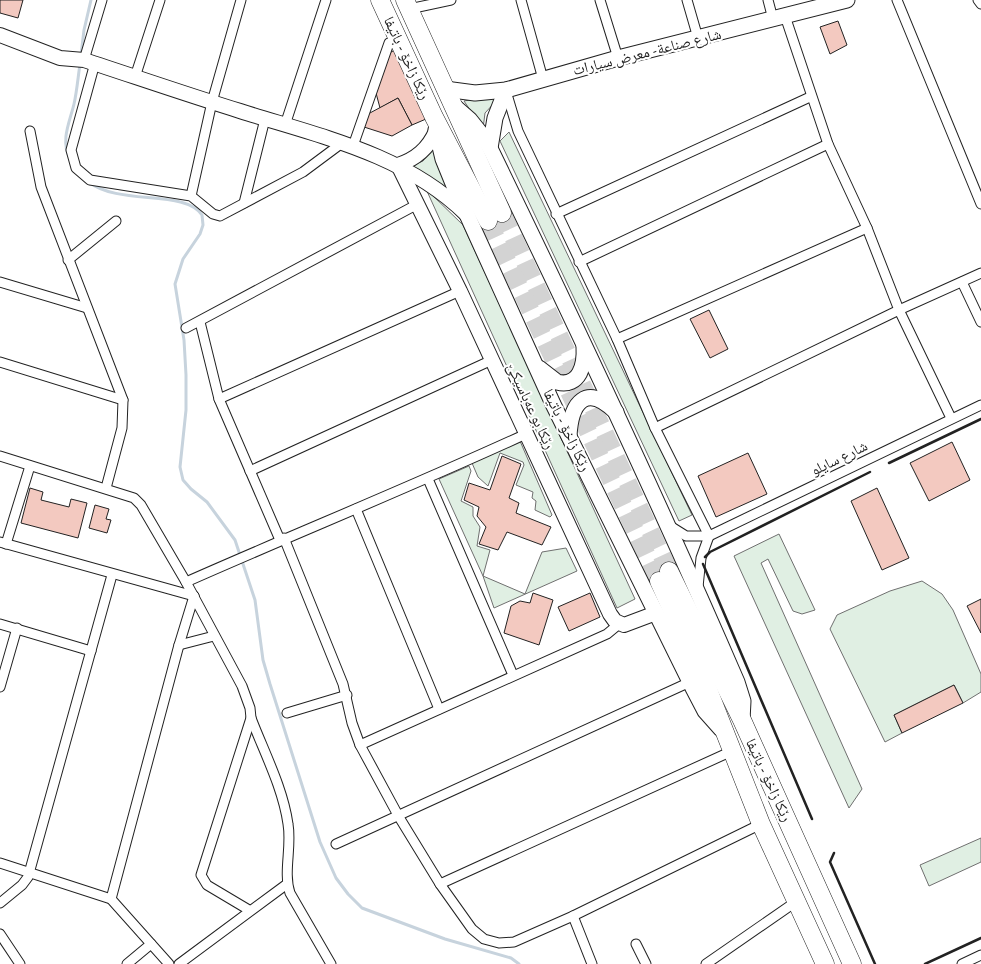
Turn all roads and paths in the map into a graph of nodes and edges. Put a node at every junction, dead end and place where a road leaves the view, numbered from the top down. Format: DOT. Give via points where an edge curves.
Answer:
graph roads {
  1 [pos="102,0"];
  2 [pos="160,0"];
  3 [pos="241,0"];
  4 [pos="326,0"];
  5 [pos="380,0"];
  6 [pos="451,0"];
  7 [pos="521,0"];
  8 [pos="600,0"];
  9 [pos="687,0"];
  10 [pos="768,0"];
  11 [pos="846,0"];
  12 [pos="897,0"];
  13 [pos="978,0"];
  14 [pos="440,1"];
  15 [pos="981,4"];
  16 [pos="407,5"];
  17 [pos="779,18"];
  18 [pos="0,35"];
  19 [pos="395,38"];
  20 [pos="698,38"];
  21 [pos="618,58"];
  22 [pos="90,62"];
  23 [pos="135,77"];
  24 [pos="543,79"];
  25 [pos="445,89"];
  26 [pos="506,90"];
  27 [pos="810,97"];
  28 [pos="212,102"];
  29 [pos="452,106"];
  30 [pos="265,119"];
  31 [pos="435,124"];
  32 [pos="285,125"];
  33 [pos="30,131"];
  34 [pos="828,144"];
  35 [pos="348,145"];
  36 [pos="490,148"];
  37 [pos="398,165"];
  38 [pos="191,196"];
  39 [pos="244,203"];
  40 [pos="981,204"];
  41 [pos="416,205"];
  42 [pos="556,214"];
  43 [pos="487,218"];
  44 [pos="116,221"];
  45 [pos="867,228"];
  46 [pos="68,260"];
  47 [pos="579,262"];
  48 [pos="981,273"];
  49 [pos="0,282"];
  50 [pos="962,282"];
  51 [pos="460,291"];
  52 [pos="88,308"];
  53 [pos="899,310"];
  54 [pos="200,322"];
  55 [pos="981,322"];
  56 [pos="186,328"];
  57 [pos="617,340"];
  58 [pos="584,342"];
  59 [pos="492,360"];
  60 [pos="0,362"];
  61 [pos="536,365"];
  62 [pos="219,399"];
  63 [pos="123,400"];
  64 [pos="981,404"];
  65 [pos="617,413"];
  66 [pos="951,418"];
  67 [pos="655,428"];
  68 [pos="526,434"];
  69 [pos="569,436"];
  70 [pos="0,456"];
  71 [pos="30,466"];
  72 [pos="250,471"];
  73 [pos="428,479"];
  74 [pos="106,488"];
  75 [pos="356,509"];
  76 [pos="668,523"];
  77 [pos="709,536"];
  78 [pos="282,539"];
  79 [pos="3,543"];
  80 [pos="112,575"];
  81 [pos="186,582"];
  82 [pos="697,591"];
  83 [pos="194,596"];
  84 [pos="656,613"];
  85 [pos="0,624"];
  86 [pos="619,624"];
  87 [pos="16,628"];
  88 [pos="214,636"];
  89 [pos="178,645"];
  90 [pos="91,651"];
  91 [pos="513,675"];
  92 [pos="690,682"];
  93 [pos="0,687"];
  94 [pos="347,695"];
  95 [pos="439,708"];
  96 [pos="287,713"];
  97 [pos="251,718"];
  98 [pos="742,720"];
  99 [pos="724,733"];
  100 [pos="360,745"];
  101 [pos="732,751"];
  102 [pos="400,817"];
  103 [pos="761,824"];
  104 [pos="336,844"];
  105 [pos="0,863"];
  106 [pos="29,870"];
  107 [pos="287,884"];
  108 [pos="440,884"];
  109 [pos="111,899"];
  110 [pos="797,901"];
  111 [pos="0,903"];
  112 [pos="249,910"];
  113 [pos="573,916"];
  114 [pos="0,934"];
  115 [pos="151,944"];
  116 [pos="636,944"];
  117 [pos="981,955"];
  118 [pos="20,964"];
  119 [pos="127,964"];
  120 [pos="169,964"];
  121 [pos="179,964"];
  122 [pos="331,964"];
  123 [pos="592,964"];
  124 [pos="646,964"];
  125 [pos="706,964"];
  126 [pos="825,964"];
  127 [pos="852,964"];
  128 [pos="962,964"];
  1 -- 22 [label="street"];
  2 -- 23 [label="street"];
  3 -- 28 [label="street"];
  4 -- 32 [label="street"];
  5 -- 19 [label="highway, رێکا زاخۆ - باتیفا"];
  6 -- 14 [label="street"];
  7 -- 24 [label="street"];
  8 -- 21 [label="street"];
  9 -- 20 [label="street"];
  10 -- 17 [label="street"];
  11 -- 17 [label="main road, شارع صناعة- معرض سيارات"];
  12 -- 40 [label="street"];
  13 -- 15 [label="street"];
  14 -- 16 [label="street"];
  16 -- 25 [label="highway, رێکا زاخۆ - باتیفا"];
  17 -- 20 [label="main road, شارع صناعة- معرض سيارات"];
  17 -- 27 [label="street"];
  18 -- 22 [label="main road" via="60,58"];
  19 -- 31 [label="highway, رێکا زاخۆ - باتیفا"];
  19 -- 35 [label="street"];
  20 -- 21 [label="main road, شارع صناعة- معرض سيارات"];
  21 -- 24 [label="main road, شارع صناعة- معرض سيارات"];
  22 -- 23 [label="main road"];
  22 -- 38 [label="street" via="71,150 76,168 90,180"];
  23 -- 28 [label="main road"];
  24 -- 26 [label="main road, شارع صناعة- معرض سيارات"];
  25 -- 26 [label="main road, شارع صناعة- معرض سيارات" via="476,93"];
  25 -- 29 [label="highway, رێکا زاخۆ - باتیفا"];
  26 -- 36 [label="main road" via="495,118"];
  26 -- 42 [label="street" via="514,122"];
  27 -- 34 [label="street"];
  27 -- 42 [label="street"];
  28 -- 30 [label="main road"];
  28 -- 38 [label="street"];
  29 -- 36 [label="main road" via="478,128"];
  29 -- 43 [label="highway, رێکا زاخۆ - باتیفا"];
  30 -- 32 [label="main road"];
  30 -- 39 [label="street"];
  31 -- 37 [label="main road" via="432,140 420,154"];
  31 -- 43 [label="highway, رێکا زاخۆ - باتیفا"];
  32 -- 35 [label="main road"];
  33 -- 46 [label="street" via="41,187"];
  34 -- 45 [label="street"];
  34 -- 47 [label="street"];
  35 -- 37 [label="main road"];
  35 -- 39 [label="street"];
  36 -- 58 [label="main road"];
  37 -- 41 [label="main road, رێكا بو عه‌باسيكێ"];
  37 -- 43 [label="main road" via="445,196"];
  38 -- 39 [label="street" via="216,216"];
  41 -- 51 [label="main road, رێكا بو عه‌باسيكێ"];
  41 -- 54 [label="street"];
  42 -- 47 [label="street"];
  43 -- 61 [label="main road, رێکا زاخۆ - باتیفا"];
  44 -- 46 [label="street"];
  45 -- 53 [label="street"];
  45 -- 57 [label="street"];
  46 -- 52 [label="street"];
  47 -- 57 [label="street"];
  48 -- 50 [label="street"];
  49 -- 52 [label="street"];
  50 -- 53 [label="street"];
  50 -- 55 [label="street"];
  51 -- 59 [label="main road, رێكا بو عه‌باسيكێ"];
  51 -- 62 [label="street"];
  52 -- 63 [label="street"];
  53 -- 66 [label="street"];
  53 -- 67 [label="street"];
  54 -- 56 [label="street"];
  54 -- 62 [label="street"];
  57 -- 67 [label="street"];
  58 -- 61 [label="main road" via="582,371 574,380 557,382"];
  58 -- 65 [label="main road"];
  59 -- 68 [label="main road, رێكا بو عه‌باسيكێ"];
  59 -- 72 [label="street"];
  60 -- 63 [label="street"];
  61 -- 69 [label="main road, رێکا زاخۆ - باتیفا"];
  62 -- 72 [label="street"];
  63 -- 74 [label="street" via="124,418"];
  64 -- 66 [label="street, شارع سايلو"];
  65 -- 69 [label="main road" via="594,398 582,400 573,409"];
  65 -- 76 [label="main road"];
  66 -- 77 [label="street, شارع سايلو"];
  67 -- 77 [label="street"];
  68 -- 73 [label="street"];
  68 -- 86 [label="main road, رێكا بو عه‌باسيكێ" via="610,614"];
  69 -- 84 [label="main road, رێکا زاخۆ - باتیفا"];
  70 -- 71 [label="street"];
  71 -- 74 [label="street"];
  71 -- 79 [label="street"];
  72 -- 78 [label="street"];
  73 -- 75 [label="street"];
  73 -- 91 [label="street"];
  74 -- 81 [label="street" via="128,495 141,504"];
  75 -- 78 [label="street"];
  75 -- 95 [label="street"];
  76 -- 77 [label="street, شارع سايلو" via="686,536"];
  76 -- 82 [label="main road"];
  77 -- 82 [label="street" via="701,558"];
  78 -- 81 [label="street"];
  78 -- 94 [label="street"];
  79 -- 80 [label="street"];
  80 -- 83 [label="street"];
  80 -- 90 [label="street"];
  81 -- 83 [label="street"];
  82 -- 98 [label="main road" via="740,691"];
  83 -- 88 [label="street"];
  83 -- 89 [label="street"];
  84 -- 86 [label="main road" via="629,624"];
  84 -- 92 [label="main road, رێکا زاخۆ - باتیفا"];
  85 -- 87 [label="street"];
  86 -- 91 [label="street" via="607,634"];
  87 -- 90 [label="street"];
  87 -- 93 [label="street"];
  88 -- 89 [label="street"];
  88 -- 97 [label="street" via="242,686"];
  89 -- 109 [label="street"];
  90 -- 106 [label="street"];
  91 -- 95 [label="street"];
  92 -- 99 [label="main road, رێکا زاخۆ - باتیفا" via="705,710"];
  92 -- 102 [label="street"];
  94 -- 96 [label="street"];
  94 -- 100 [label="street"];
  95 -- 100 [label="street"];
  97 -- 107 [label="street" via="289,825"];
  97 -- 112 [label="street" via="201,875 206,885"];
  98 -- 99 [label="highway, رێکا زاخۆ - باتیفا" via="664,576"];
  98 -- 127 [label="highway, رێکا زاخۆ - باتیفا"];
  99 -- 101 [label="highway, رێکا زاخۆ - باتیفا"];
  100 -- 102 [label="street"];
  101 -- 103 [label="highway, رێکا زاخۆ - باتیفا"];
  101 -- 108 [label="street"];
  102 -- 104 [label="street"];
  102 -- 108 [label="street"];
  103 -- 110 [label="highway, رێکا زاخۆ - باتیفا"];
  103 -- 113 [label="street"];
  105 -- 106 [label="street"];
  106 -- 109 [label="street"];
  106 -- 111 [label="street" via="22,885"];
  107 -- 112 [label="street"];
  107 -- 122 [label="street"];
  108 -- 113 [label="street" via="472,929 491,942 514,942"];
  109 -- 115 [label="street"];
  110 -- 125 [label="street"];
  110 -- 126 [label="highway, رێکا زاخۆ - باتیفا"];
  112 -- 121 [label="street"];
  113 -- 123 [label="street"];
  114 -- 118 [label="street"];
  115 -- 119 [label="street"];
  115 -- 120 [label="street"];
  116 -- 124 [label="street"];
  117 -- 128 [label="street"];
}
